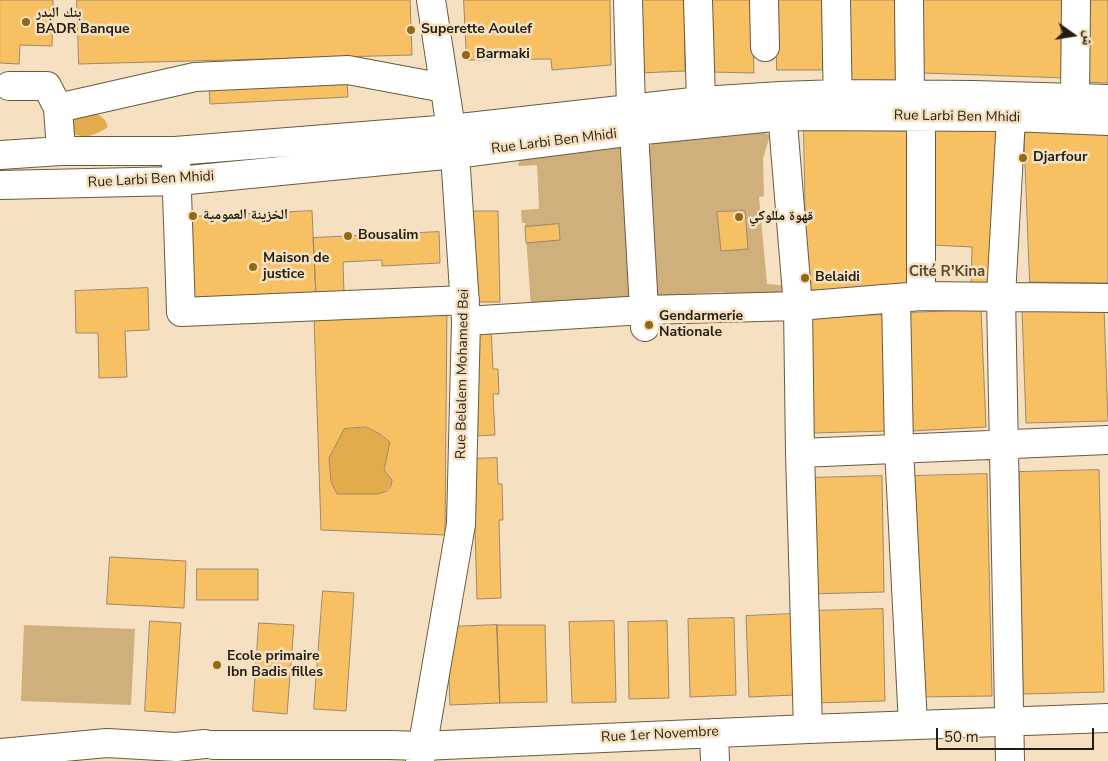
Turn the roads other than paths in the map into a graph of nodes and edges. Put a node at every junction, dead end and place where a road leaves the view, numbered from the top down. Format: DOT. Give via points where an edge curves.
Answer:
graph roads {
  1 [pos="431,0"];
  2 [pos="628,0"];
  3 [pos="698,0"];
  4 [pos="764,0"];
  5 [pos="836,0"];
  6 [pos="909,0"];
  7 [pos="1076,0"];
  8 [pos="765,47"];
  9 [pos="10,86"];
  10 [pos="444,88"];
  11 [pos="1075,98"];
  12 [pos="1108,99"];
  13 [pos="701,101"];
  14 [pos="838,105"];
  15 [pos="782,106"];
  16 [pos="915,106"];
  17 [pos="1012,107"];
  18 [pos="58,108"];
  19 [pos="633,120"];
  20 [pos="1108,121"];
  21 [pos="453,142"];
  22 [pos="61,151"];
  23 [pos="175,151"];
  24 [pos="0,155"];
  25 [pos="178,181"];
  26 [pos="0,185"];
  27 [pos="1001,296"];
  28 [pos="908,297"];
  29 [pos="1108,298"];
  30 [pos="798,306"];
  31 [pos="465,310"];
  32 [pos="644,318"];
  33 [pos="1108,440"];
  34 [pos="1003,446"];
  35 [pos="899,448"];
  36 [pos="800,453"];
  37 [pos="1108,718"];
  38 [pos="1009,721"];
  39 [pos="913,725"];
  40 [pos="808,729"];
  41 [pos="714,733"];
  42 [pos="4,751"];
  43 [pos="199,753"];
  44 [pos="389,753"];
  45 [pos="421,754"];
  46 [pos="715,761"];
  47 [pos="1010,761"];
  1 -- 10 [label="street, Rue Belalem Mohamed Bei"];
  2 -- 19 [label="street"];
  3 -- 13 [label="street"];
  4 -- 8 [label="street"];
  5 -- 14 [label="street"];
  6 -- 16 [label="street"];
  7 -- 11 [label="street"];
  9 -- 18 [label="street" via="47,86"];
  10 -- 18 [label="street" via="348,70 195,76"];
  10 -- 21 [label="street, Rue Belalem Mohamed Bei"];
  11 -- 12 [label="street, Rue Larbi Ben Mhidi"];
  11 -- 17 [label="street, Rue Larbi Ben Mhidi"];
  13 -- 15 [label="street, Rue Larbi Ben Mhidi"];
  13 -- 19 [label="street, Rue Larbi Ben Mhidi"];
  14 -- 15 [label="street, Rue Larbi Ben Mhidi"];
  14 -- 16 [label="street, Rue Larbi Ben Mhidi"];
  15 -- 19 [label="street, Rue Larbi Ben Mhidi"];
  15 -- 30 [label="street"];
  16 -- 17 [label="street, Rue Larbi Ben Mhidi"];
  16 -- 28 [label="street"];
  17 -- 20 [label="street, Rue Larbi Ben Mhidi"];
  17 -- 27 [label="street"];
  18 -- 22 [label="street"];
  19 -- 21 [label="street, Rue Larbi Ben Mhidi"];
  19 -- 32 [label="street"];
  21 -- 23 [label="street, Rue Larbi Ben Mhidi"];
  21 -- 25 [label="street, Rue Larbi Ben Mhidi"];
  21 -- 31 [label="street, Rue Belalem Mohamed Bei"];
  22 -- 23 [label="street, Rue Larbi Ben Mhidi"];
  22 -- 24 [label="street, Rue Larbi Ben Mhidi"];
  23 -- 25 [label="street"];
  25 -- 26 [label="street, Rue Larbi Ben Mhidi"];
  25 -- 31 [label="street" via="181,312"];
  27 -- 28 [label="street"];
  27 -- 29 [label="street"];
  27 -- 34 [label="street"];
  28 -- 30 [label="street"];
  28 -- 35 [label="street"];
  30 -- 32 [label="street"];
  30 -- 36 [label="street"];
  31 -- 32 [label="street"];
  31 -- 45 [label="street, Rue Belalem Mohamed Bei" via="461,524"];
  33 -- 34 [label="street"];
  34 -- 35 [label="street"];
  34 -- 38 [label="street"];
  35 -- 36 [label="street"];
  35 -- 39 [label="street"];
  36 -- 40 [label="street"];
  37 -- 38 [label="street, Rue 1er Novembre"];
  38 -- 39 [label="street, Rue 1er Novembre"];
  38 -- 47 [label="street"];
  39 -- 40 [label="street, Rue 1er Novembre"];
  40 -- 41 [label="street, Rue 1er Novembre"];
  41 -- 45 [label="street, Rue 1er Novembre"];
  41 -- 46 [label="street"];
  42 -- 43 [label="street, Rue 1er Novembre" via="107,742"];
  43 -- 44 [label="street, Rue 1er Novembre"];
  44 -- 45 [label="street, Rue 1er Novembre"];
}
